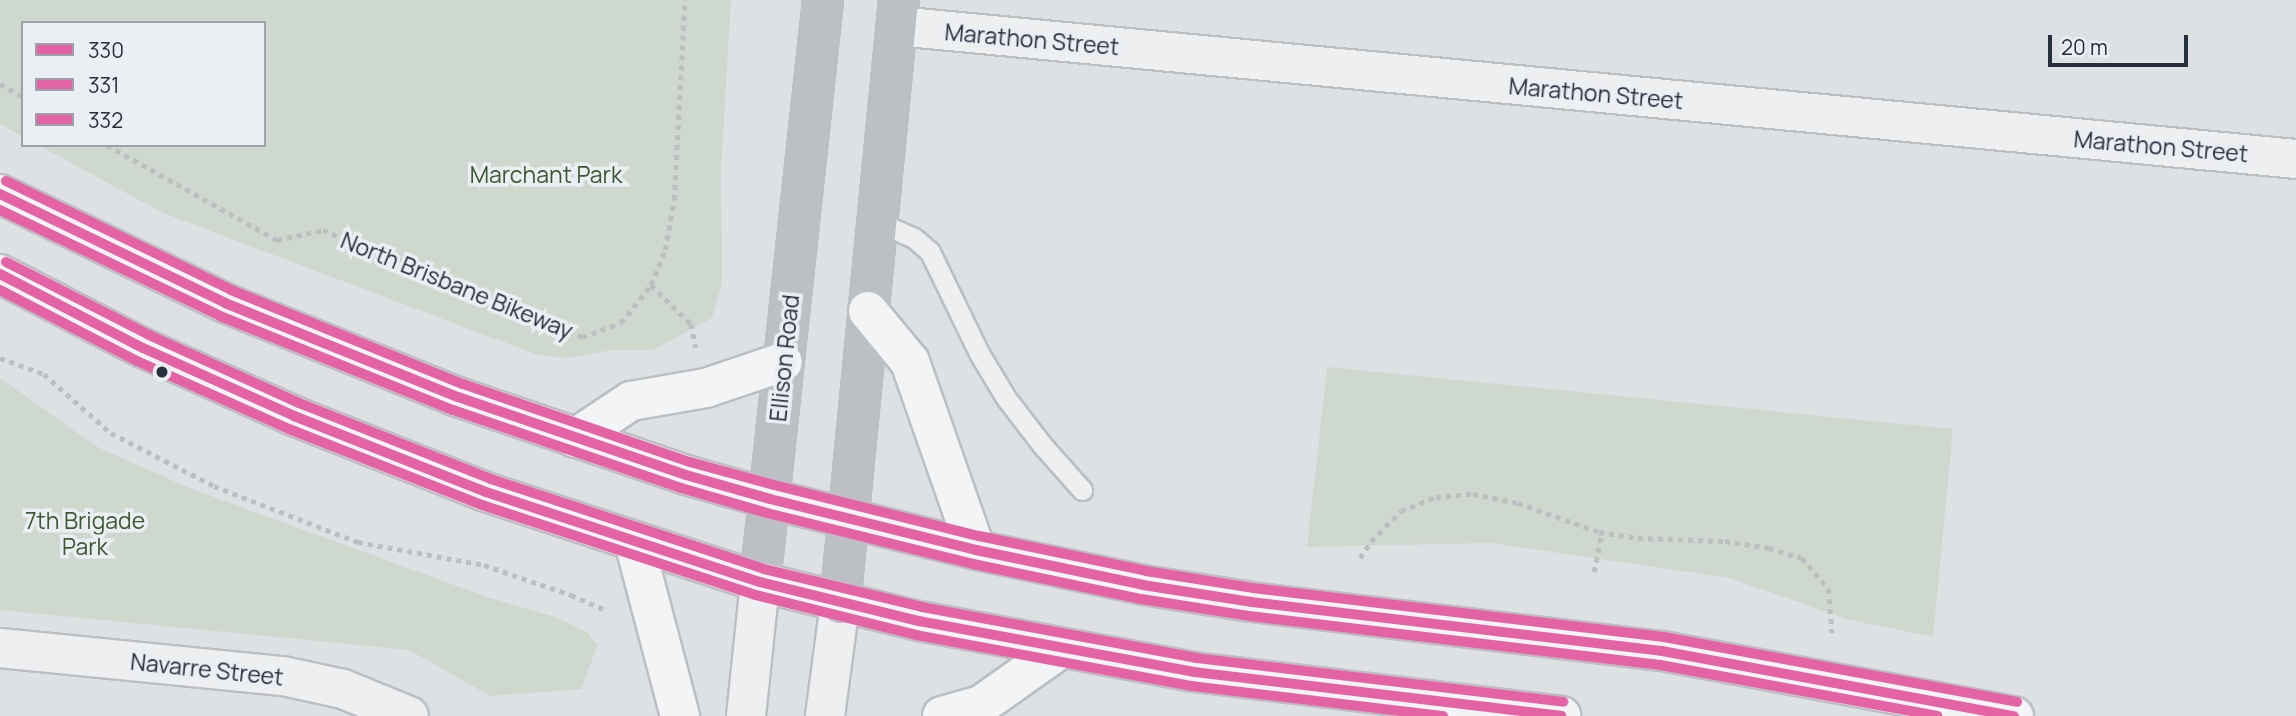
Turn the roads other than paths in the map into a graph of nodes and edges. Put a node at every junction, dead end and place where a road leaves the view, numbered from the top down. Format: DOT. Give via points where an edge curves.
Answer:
graph roads {
  1 [pos="822,0"];
  2 [pos="898,13"];
  3 [pos="2296,159"];
  4 [pos="0,194"];
  5 [pos="878,222"];
  6 [pos="0,274"];
  7 [pos="868,312"];
  8 [pos="783,362"];
  9 [pos="575,438"];
  10 [pos="1082,491"];
  11 [pos="770,499"];
  12 [pos="848,519"];
  13 [pos="634,542"];
  14 [pos="976,550"];
  15 [pos="760,582"];
  16 [pos="840,604"];
  17 [pos="0,649"];
  18 [pos="1060,649"];
  19 [pos="409,716"];
  20 [pos="680,716"];
  21 [pos="746,716"];
  22 [pos="825,716"];
  23 [pos="942,716"];
  24 [pos="1561,716"];
  25 [pos="2014,716"];
  1 -- 8 [label="main road, Ellison Road"];
  2 -- 3 [label="street, Marathon Street"];
  2 -- 5 [label="main road"];
  4 -- 9 [label="main road" via="225,303 458,397"];
  5 -- 7 [label="main road"];
  5 -- 10 [label="lane" via="914,238 930,252 1006,398"];
  6 -- 13 [label="main road" via="143,348 294,416 486,492"];
  7 -- 12 [label="main road"];
  7 -- 14 [label="main road" via="910,362"];
  8 -- 9 [label="main road" via="706,388 631,401"];
  8 -- 11 [label="main road, Ellison Road"];
  9 -- 11 [label="main road"];
  11 -- 12 [label="main road"];
  11 -- 15 [label="main road, Ellison Road"];
  12 -- 14 [label="main road"];
  12 -- 16 [label="main road"];
  13 -- 15 [label="main road"];
  13 -- 20 [label="main road"];
  14 -- 25 [label="main road" via="1251,602 1662,652"];
  15 -- 16 [label="main road"];
  15 -- 21 [label="street, Ellison Road"];
  16 -- 18 [label="main road"];
  16 -- 22 [label="street"];
  17 -- 19 [label="street, Navarre Street" via="284,676 343,689"];
  18 -- 23 [label="main road" via="981,705"];
  18 -- 24 [label="main road" via="1287,685"];
}
